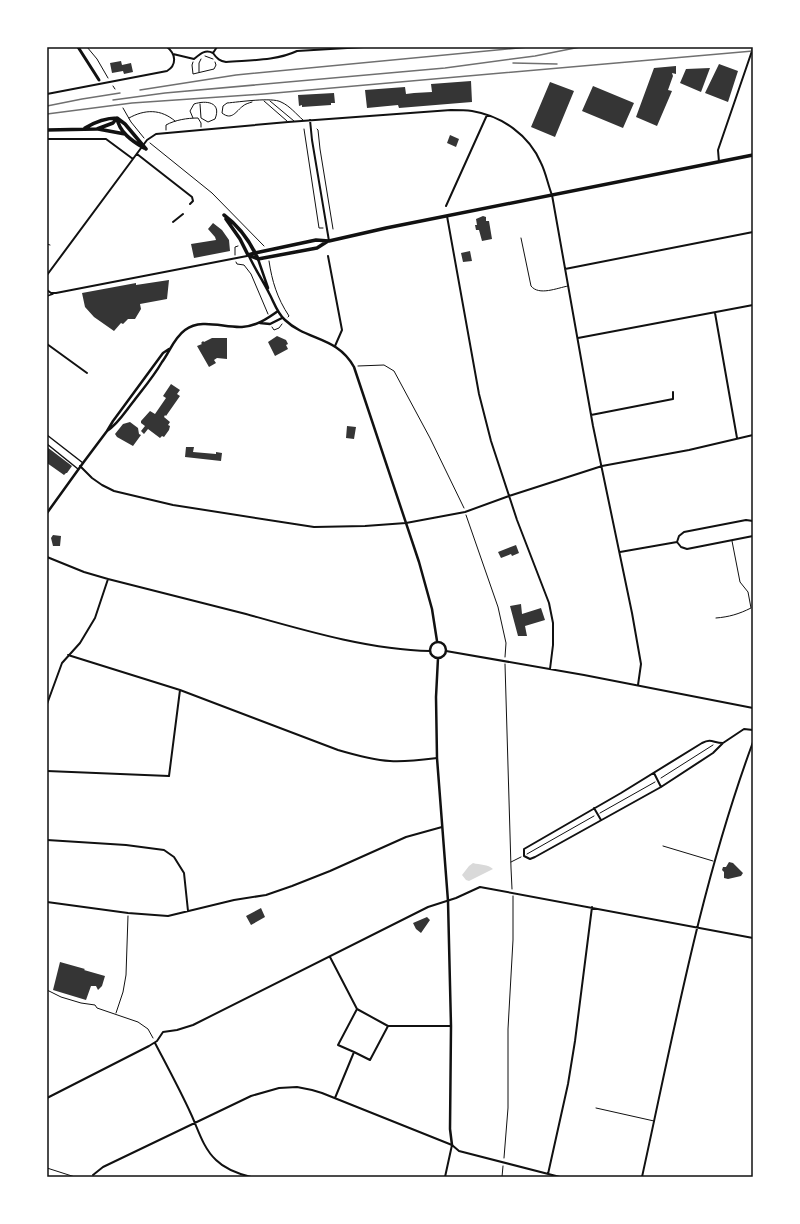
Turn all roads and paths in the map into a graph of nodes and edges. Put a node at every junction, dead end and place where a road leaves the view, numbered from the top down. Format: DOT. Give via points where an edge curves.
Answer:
graph roads {
  1 [pos="78,47"];
  2 [pos="87,47"];
  3 [pos="167,47"];
  4 [pos="217,47"];
  5 [pos="364,47"];
  6 [pos="753,48"];
  7 [pos="213,53"];
  8 [pos="174,54"];
  9 [pos="194,59"];
  10 [pos="199,72"];
  11 [pos="109,79"];
  12 [pos="99,80"];
  13 [pos="113,86"];
  14 [pos="114,90"];
  15 [pos="47,94"];
  16 [pos="270,100"];
  17 [pos="263,101"];
  18 [pos="252,102"];
  19 [pos="200,104"];
  20 [pos="123,108"];
  21 [pos="487,115"];
  22 [pos="117,118"];
  23 [pos="128,118"];
  24 [pos="193,118"];
  25 [pos="310,120"];
  26 [pos="175,121"];
  27 [pos="294,121"];
  28 [pos="304,121"];
  29 [pos="288,122"];
  30 [pos="85,128"];
  31 [pos="97,129"];
  32 [pos="317,129"];
  33 [pos="47,130"];
  34 [pos="200,130"];
  35 [pos="304,130"];
  36 [pos="167,133"];
  37 [pos="126,134"];
  38 [pos="47,139"];
  39 [pos="137,154"];
  40 [pos="753,155"];
  41 [pos="133,159"];
  42 [pos="719,162"];
  43 [pos="552,195"];
  44 [pos="190,204"];
  45 [pos="446,206"];
  46 [pos="183,214"];
  47 [pos="447,216"];
  48 [pos="173,222"];
  49 [pos="319,228"];
  50 [pos="333,229"];
  51 [pos="753,232"];
  52 [pos="521,238"];
  53 [pos="329,241"];
  54 [pos="47,244"];
  55 [pos="50,245"];
  56 [pos="235,247"];
  57 [pos="266,250"];
  58 [pos="255,253"];
  59 [pos="248,255"];
  60 [pos="328,256"];
  61 [pos="235,258"];
  62 [pos="258,259"];
  63 [pos="237,264"];
  64 [pos="270,266"];
  65 [pos="565,269"];
  66 [pos="47,275"];
  67 [pos="568,286"];
  68 [pos="47,290"];
  69 [pos="56,293"];
  70 [pos="269,293"];
  71 [pos="47,296"];
  72 [pos="753,305"];
  73 [pos="278,311"];
  74 [pos="715,312"];
  75 [pos="289,316"];
  76 [pos="269,318"];
  77 [pos="282,318"];
  78 [pos="259,323"];
  79 [pos="279,328"];
  80 [pos="274,330"];
  81 [pos="578,338"];
  82 [pos="47,344"];
  83 [pos="335,346"];
  84 [pos="169,349"];
  85 [pos="354,367"];
  86 [pos="87,373"];
  87 [pos="673,392"];
  88 [pos="591,415"];
  89 [pos="107,431"];
  90 [pos="47,435"];
  91 [pos="753,435"];
  92 [pos="737,438"];
  93 [pos="47,444"];
  94 [pos="83,463"];
  95 [pos="602,466"];
  96 [pos="79,468"];
  97 [pos="509,496"];
  98 [pos="465,512"];
  99 [pos="47,513"];
  100 [pos="753,521"];
  101 [pos="406,523"];
  102 [pos="753,536"];
  103 [pos="732,540"];
  104 [pos="677,542"];
  105 [pos="620,552"];
  106 [pos="47,556"];
  107 [pos="108,579"];
  108 [pos="716,618"];
  109 [pos="437,641"];
  110 [pos="430,651"];
  111 [pos="446,652"];
  112 [pos="68,655"];
  113 [pos="438,658"];
  114 [pos="504,661"];
  115 [pos="550,669"];
  116 [pos="638,685"];
  117 [pos="180,690"];
  118 [pos="47,704"];
  119 [pos="753,708"];
  120 [pos="753,730"];
  121 [pos="753,742"];
  122 [pos="716,743"];
  123 [pos="723,744"];
  124 [pos="437,758"];
  125 [pos="47,771"];
  126 [pos="654,773"];
  127 [pos="658,780"];
  128 [pos="661,787"];
  129 [pos="594,808"];
  130 [pos="598,814"];
  131 [pos="601,820"];
  132 [pos="442,827"];
  133 [pos="47,840"];
  134 [pos="663,846"];
  135 [pos="524,856"];
  136 [pos="511,862"];
  137 [pos="714,862"];
  138 [pos="513,892"];
  139 [pos="47,902"];
  140 [pos="448,902"];
  141 [pos="592,907"];
  142 [pos="188,911"];
  143 [pos="128,913"];
  144 [pos="696,928"];
  145 [pos="753,938"];
  146 [pos="330,957"];
  147 [pos="47,990"];
  148 [pos="356,1009"];
  149 [pos="115,1014"];
  150 [pos="388,1026"];
  151 [pos="451,1026"];
  152 [pos="155,1042"];
  153 [pos="354,1052"];
  154 [pos="47,1098"];
  155 [pos="335,1098"];
  156 [pos="596,1108"];
  157 [pos="654,1121"];
  158 [pos="195,1123"];
  159 [pos="452,1145"];
  160 [pos="503,1163"];
  161 [pos="47,1168"];
  162 [pos="548,1174"];
  163 [pos="93,1175"];
  164 [pos="75,1177"];
  165 [pos="251,1177"];
  166 [pos="445,1177"];
  167 [pos="502,1177"];
  168 [pos="558,1177"];
  169 [pos="642,1177"];
  1 -- 12 [label="main road"];
  2 -- 11 [label="path"];
  3 -- 8 [label="street"];
  4 -- 7 [label="street"];
  5 -- 7 [label="street" via="297,51 265,59 226,62 220,61"];
  6 -- 42 [label="street" via="718,150"];
  7 -- 9 [label="street" via="205,52"];
  8 -- 9 [label="street"];
  8 -- 15 [label="street" via="172,67 163,72"];
  9 -- 10 [label="path" via="193,74 214,69 216,63 204,56 199,62"];
  13 -- 14 [label="path"];
  16 -- 17 [label="lane"];
  16 -- 27 [label="lane"];
  16 -- 28 [label="lane" via="282,102"];
  17 -- 18 [label="lane"];
  17 -- 29 [label="lane"];
  18 -- 18 [label="lane" via="225,104 222,113 232,116 244,105"];
  19 -- 24 [label="path" via="200,116 203,120 210,122 215,119 216,107 208,102 194,104 190,111"];
  20 -- 23 [label="path"];
  21 -- 25 [label="street" via="450,110"];
  21 -- 43 [label="street" via="508,124 528,142 542,163"];
  21 -- 45 [label="street"];
  22 -- 30 [label="main road" via="108,118"];
  22 -- 31 [label="main road" via="111,124"];
  22 -- 37 [label="main road"];
  22 -- 37 [label="main road" via="146,149"];
  23 -- 26 [label="path" via="139,112 153,111"];
  23 -- 57 [label="path" via="141,135 216,197 260,240"];
  24 -- 26 [label="path"];
  24 -- 34 [label="path" via="198,118 201,123"];
  25 -- 28 [label="street"];
  25 -- 53 [label="street"];
  26 -- 36 [label="path" via="166,125"];
  27 -- 28 [label="street"];
  27 -- 29 [label="street"];
  29 -- 34 [label="street"];
  30 -- 31 [label="main road"];
  30 -- 33 [label="main road"];
  31 -- 37 [label="main road"];
  32 -- 50 [label="path"];
  34 -- 36 [label="street"];
  35 -- 49 [label="path"];
  36 -- 39 [label="street" via="154,135 148,139"];
  38 -- 41 [label="street" via="106,139"];
  39 -- 41 [label="street"];
  39 -- 44 [label="street" via="192,197"];
  40 -- 42 [label="main road"];
  41 -- 66 [label="street"];
  42 -- 43 [label="main road"];
  43 -- 47 [label="main road"];
  43 -- 65 [label="street"];
  46 -- 48 [label="street"];
  47 -- 53 [label="main road"];
  47 -- 97 [label="street" via="480,394 495,457"];
  51 -- 65 [label="street"];
  52 -- 67 [label="lane" via="531,286 541,291"];
  53 -- 57 [label="main road" via="316,240"];
  53 -- 62 [label="main road" via="317,248"];
  54 -- 55 [label="path"];
  56 -- 61 [label="path"];
  57 -- 58 [label="main road"];
  58 -- 59 [label="main road"];
  58 -- 59 [label="main road" via="241,230 224,215"];
  58 -- 62 [label="main road"];
  59 -- 61 [label="street"];
  59 -- 62 [label="main road"];
  59 -- 70 [label="street"];
  60 -- 83 [label="street" via="342,330"];
  61 -- 69 [label="street"];
  62 -- 70 [label="street"];
  63 -- 76 [label="path" via="244,265 251,274"];
  64 -- 75 [label="path" via="278,298"];
  65 -- 67 [label="street"];
  67 -- 81 [label="street"];
  68 -- 69 [label="street"];
  69 -- 71 [label="street"];
  70 -- 73 [label="street"];
  72 -- 74 [label="street"];
  73 -- 76 [label="street"];
  73 -- 77 [label="street"];
  74 -- 81 [label="street"];
  74 -- 92 [label="street"];
  76 -- 78 [label="street"];
  77 -- 78 [label="street" via="270,324"];
  77 -- 83 [label="street" via="302,331"];
  78 -- 84 [label="street" via="241,327 212,324 192,327 184,331"];
  79 -- 80 [label="path"];
  81 -- 88 [label="street"];
  82 -- 86 [label="street"];
  83 -- 85 [label="street" via="348,357"];
  84 -- 89 [label="street" via="148,382 115,425"];
  84 -- 89 [label="street" via="163,353"];
  85 -- 98 [label="path" via="384,366 394,371 441,458"];
  85 -- 101 [label="street"];
  87 -- 88 [label="street" via="673,399"];
  88 -- 95 [label="street"];
  89 -- 94 [label="street"];
  90 -- 94 [label="street"];
  91 -- 92 [label="street"];
  92 -- 95 [label="street" via="689,450"];
  93 -- 96 [label="street"];
  94 -- 96 [label="street"];
  95 -- 97 [label="street"];
  95 -- 105 [label="street"];
  96 -- 99 [label="street"];
  96 -- 101 [label="street" via="114,491 173,505 314,528"];
  97 -- 98 [label="street"];
  97 -- 115 [label="street" via="549,603 553,623"];
  98 -- 101 [label="street"];
  98 -- 114 [label="path" via="498,607 506,643"];
  100 -- 104 [label="street" via="746,520 684,532"];
  101 -- 109 [label="street" via="429,595"];
  102 -- 103 [label="street"];
  103 -- 104 [label="street" via="687,549"];
  103 -- 108 [label="lane" via="740,582 748,592 751,608 740,614"];
  104 -- 105 [label="street"];
  105 -- 116 [label="street" via="641,664"];
  106 -- 107 [label="street"];
  107 -- 110 [label="street" via="306,631 361,642"];
  107 -- 112 [label="street" via="92,624 80,643"];
  109 -- 110 [label="street" via="431,645"];
  109 -- 111 [label="street" via="444,644"];
  110 -- 113 [label="street" via="432,656"];
  111 -- 113 [label="street"];
  111 -- 114 [label="street"];
  112 -- 117 [label="street"];
  112 -- 118 [label="street" via="59,669"];
  113 -- 124 [label="street"];
  114 -- 115 [label="street"];
  114 -- 136 [label="path"];
  115 -- 116 [label="street"];
  116 -- 119 [label="street"];
  117 -- 124 [label="street" via="314,742 361,756 400,762"];
  117 -- 125 [label="street" via="169,776"];
  120 -- 123 [label="street" via="744,729"];
  121 -- 137 [label="street"];
  122 -- 123 [label="street"];
  122 -- 126 [label="street" via="708,740"];
  122 -- 127 [label="path"];
  123 -- 128 [label="street"];
  124 -- 132 [label="street"];
  126 -- 127 [label="street"];
  126 -- 129 [label="street"];
  127 -- 128 [label="street"];
  127 -- 130 [label="path"];
  128 -- 131 [label="street"];
  129 -- 130 [label="street"];
  129 -- 135 [label="street" via="524,849"];
  130 -- 131 [label="street"];
  130 -- 135 [label="path"];
  131 -- 135 [label="street" via="535,857 530,859"];
  132 -- 140 [label="street"];
  132 -- 142 [label="street" via="406,836 330,871 266,895"];
  133 -- 142 [label="street" via="164,850 174,857 184,873"];
  134 -- 137 [label="lane"];
  135 -- 136 [label="path"];
  136 -- 138 [label="path"];
  137 -- 144 [label="street"];
  138 -- 140 [label="street" via="480,887"];
  138 -- 141 [label="street"];
  138 -- 160 [label="path" via="508,1108"];
  139 -- 143 [label="street"];
  140 -- 146 [label="street" via="428,907"];
  140 -- 151 [label="street"];
  141 -- 144 [label="street"];
  141 -- 162 [label="street" via="568,1084"];
  142 -- 143 [label="street" via="168,916"];
  143 -- 149 [label="path" via="126,976"];
  144 -- 145 [label="street"];
  144 -- 157 [label="street"];
  146 -- 148 [label="street"];
  146 -- 152 [label="street" via="193,1025 163,1032"];
  147 -- 149 [label="path"];
  148 -- 150 [label="street"];
  148 -- 153 [label="street" via="338,1044"];
  149 -- 152 [label="path" via="142,1024"];
  150 -- 151 [label="street"];
  150 -- 153 [label="street" via="370,1060"];
  151 -- 159 [label="street"];
  152 -- 154 [label="street"];
  152 -- 158 [label="street"];
  153 -- 155 [label="street"];
  155 -- 158 [label="street" via="302,1088 270,1090 251,1096"];
  155 -- 159 [label="street"];
  156 -- 157 [label="lane"];
  157 -- 169 [label="street"];
  158 -- 163 [label="street" via="103,1167"];
  158 -- 165 [label="street" via="208,1151 216,1160 236,1172"];
  159 -- 160 [label="street" via="459,1151"];
  159 -- 166 [label="street"];
  160 -- 162 [label="street"];
  160 -- 167 [label="path"];
  161 -- 164 [label="path"];
  162 -- 168 [label="street"];
}
